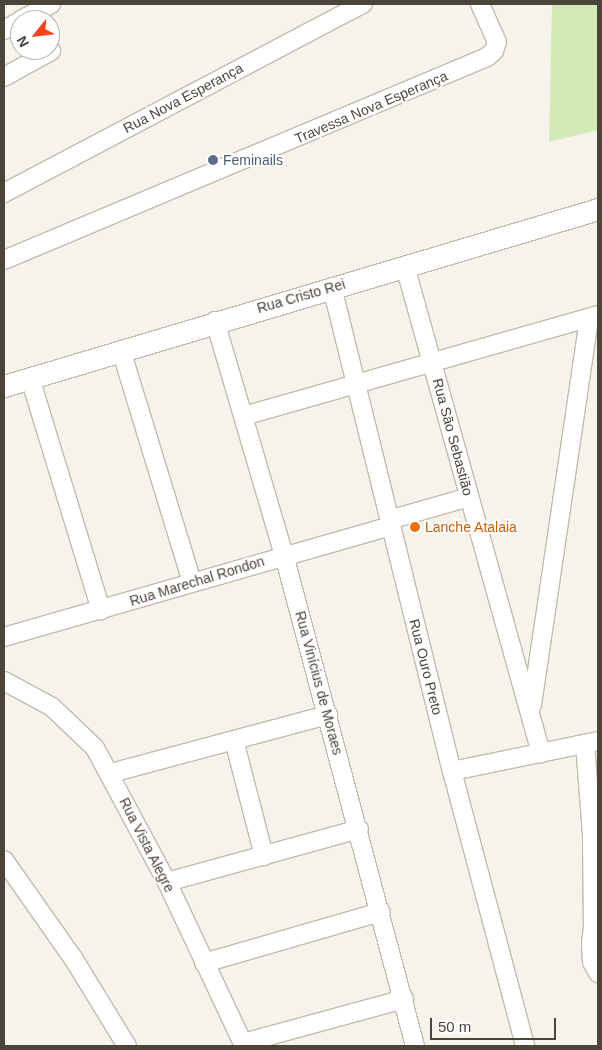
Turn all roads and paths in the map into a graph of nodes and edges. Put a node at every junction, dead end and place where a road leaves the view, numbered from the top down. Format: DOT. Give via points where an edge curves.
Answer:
graph roads {
  1 [pos="51,4"];
  2 [pos="363,4"];
  3 [pos="480,4"];
  4 [pos="40,10"];
  5 [pos="34,60"];
  6 [pos="5,75"];
  7 [pos="4,194"];
  8 [pos="598,210"];
  9 [pos="4,260"];
  10 [pos="405,266"];
  11 [pos="332,287"];
  12 [pos="593,316"];
  13 [pos="215,322"];
  14 [pos="121,350"];
  15 [pos="433,363"];
  16 [pos="30,378"];
  17 [pos="358,384"];
  18 [pos="4,386"];
  19 [pos="244,416"];
  20 [pos="469,497"];
  21 [pos="389,523"];
  22 [pos="284,555"];
  23 [pos="192,582"];
  24 [pos="101,610"];
  25 [pos="5,631"];
  26 [pos="4,681"];
  27 [pos="531,712"];
  28 [pos="328,715"];
  29 [pos="234,740"];
  30 [pos="592,742"];
  31 [pos="542,752"];
  32 [pos="452,771"];
  33 [pos="111,774"];
  34 [pos="360,829"];
  35 [pos="264,856"];
  36 [pos="4,862"];
  37 [pos="167,882"];
  38 [pos="381,912"];
  39 [pos="204,963"];
  40 [pos="598,973"];
  41 [pos="404,999"];
  42 [pos="243,1044"];
  43 [pos="127,1046"];
  44 [pos="416,1046"];
  45 [pos="525,1046"];
  1 -- 4 [label="street"];
  2 -- 7 [label="street, Rua Nova Esperança"];
  3 -- 9 [label="street, Travessa Nova Esperança" via="497,42 487,57"];
  5 -- 6 [label="street"];
  8 -- 10 [label="street, Rua Cristo Rei"];
  10 -- 11 [label="street, Rua Cristo Rei"];
  10 -- 15 [label="street, Rua São Sebastião"];
  11 -- 13 [label="street, Rua Cristo Rei"];
  11 -- 17 [label="street, Rua Ouro Preto"];
  12 -- 15 [label="street"];
  12 -- 27 [label="street"];
  13 -- 14 [label="street, Rua Cristo Rei"];
  13 -- 19 [label="street, Rua Vinícius de Moraes"];
  14 -- 16 [label="street, Rua Cristo Rei"];
  14 -- 23 [label="street"];
  15 -- 17 [label="street"];
  15 -- 20 [label="street, Rua São Sebastião"];
  16 -- 18 [label="street, Rua Cristo Rei"];
  16 -- 24 [label="street"];
  17 -- 19 [label="street"];
  17 -- 21 [label="street, Rua Ouro Preto"];
  19 -- 22 [label="street, Rua Vinícius de Moraes"];
  20 -- 21 [label="street, Rua Marechal Rondon"];
  20 -- 27 [label="street, Rua São Sebastião"];
  21 -- 22 [label="street, Rua Marechal Rondon"];
  21 -- 32 [label="street, Rua Ouro Preto"];
  22 -- 23 [label="street, Rua Marechal Rondon"];
  22 -- 28 [label="street, Rua Vinícius de Moraes"];
  23 -- 24 [label="street, Rua Marechal Rondon"];
  24 -- 25 [label="street, Rua Marechal Rondon"];
  26 -- 33 [label="street, Rua Vista Alegre" via="52,707 77,728"];
  27 -- 31 [label="street, Rua São Sebastião"];
  28 -- 29 [label="street"];
  28 -- 34 [label="street, Rua Vinícius de Moraes"];
  29 -- 33 [label="street"];
  29 -- 35 [label="street"];
  30 -- 31 [label="street"];
  30 -- 40 [label="street" via="594,926 590,944 592,962"];
  31 -- 32 [label="street"];
  32 -- 45 [label="street, Rua Ouro Preto"];
  33 -- 37 [label="street, Rua Vista Alegre"];
  34 -- 35 [label="street"];
  34 -- 38 [label="street, Rua Vinícius de Moraes"];
  35 -- 37 [label="street"];
  36 -- 43 [label="street" via="78,965"];
  37 -- 39 [label="street, Rua Vista Alegre"];
  38 -- 39 [label="street"];
  38 -- 41 [label="street, Rua Vinícius de Moraes"];
  39 -- 42 [label="street, Rua Vista Alegre"];
  41 -- 42 [label="street"];
  41 -- 44 [label="street, Rua Vinícius de Moraes"];
}
